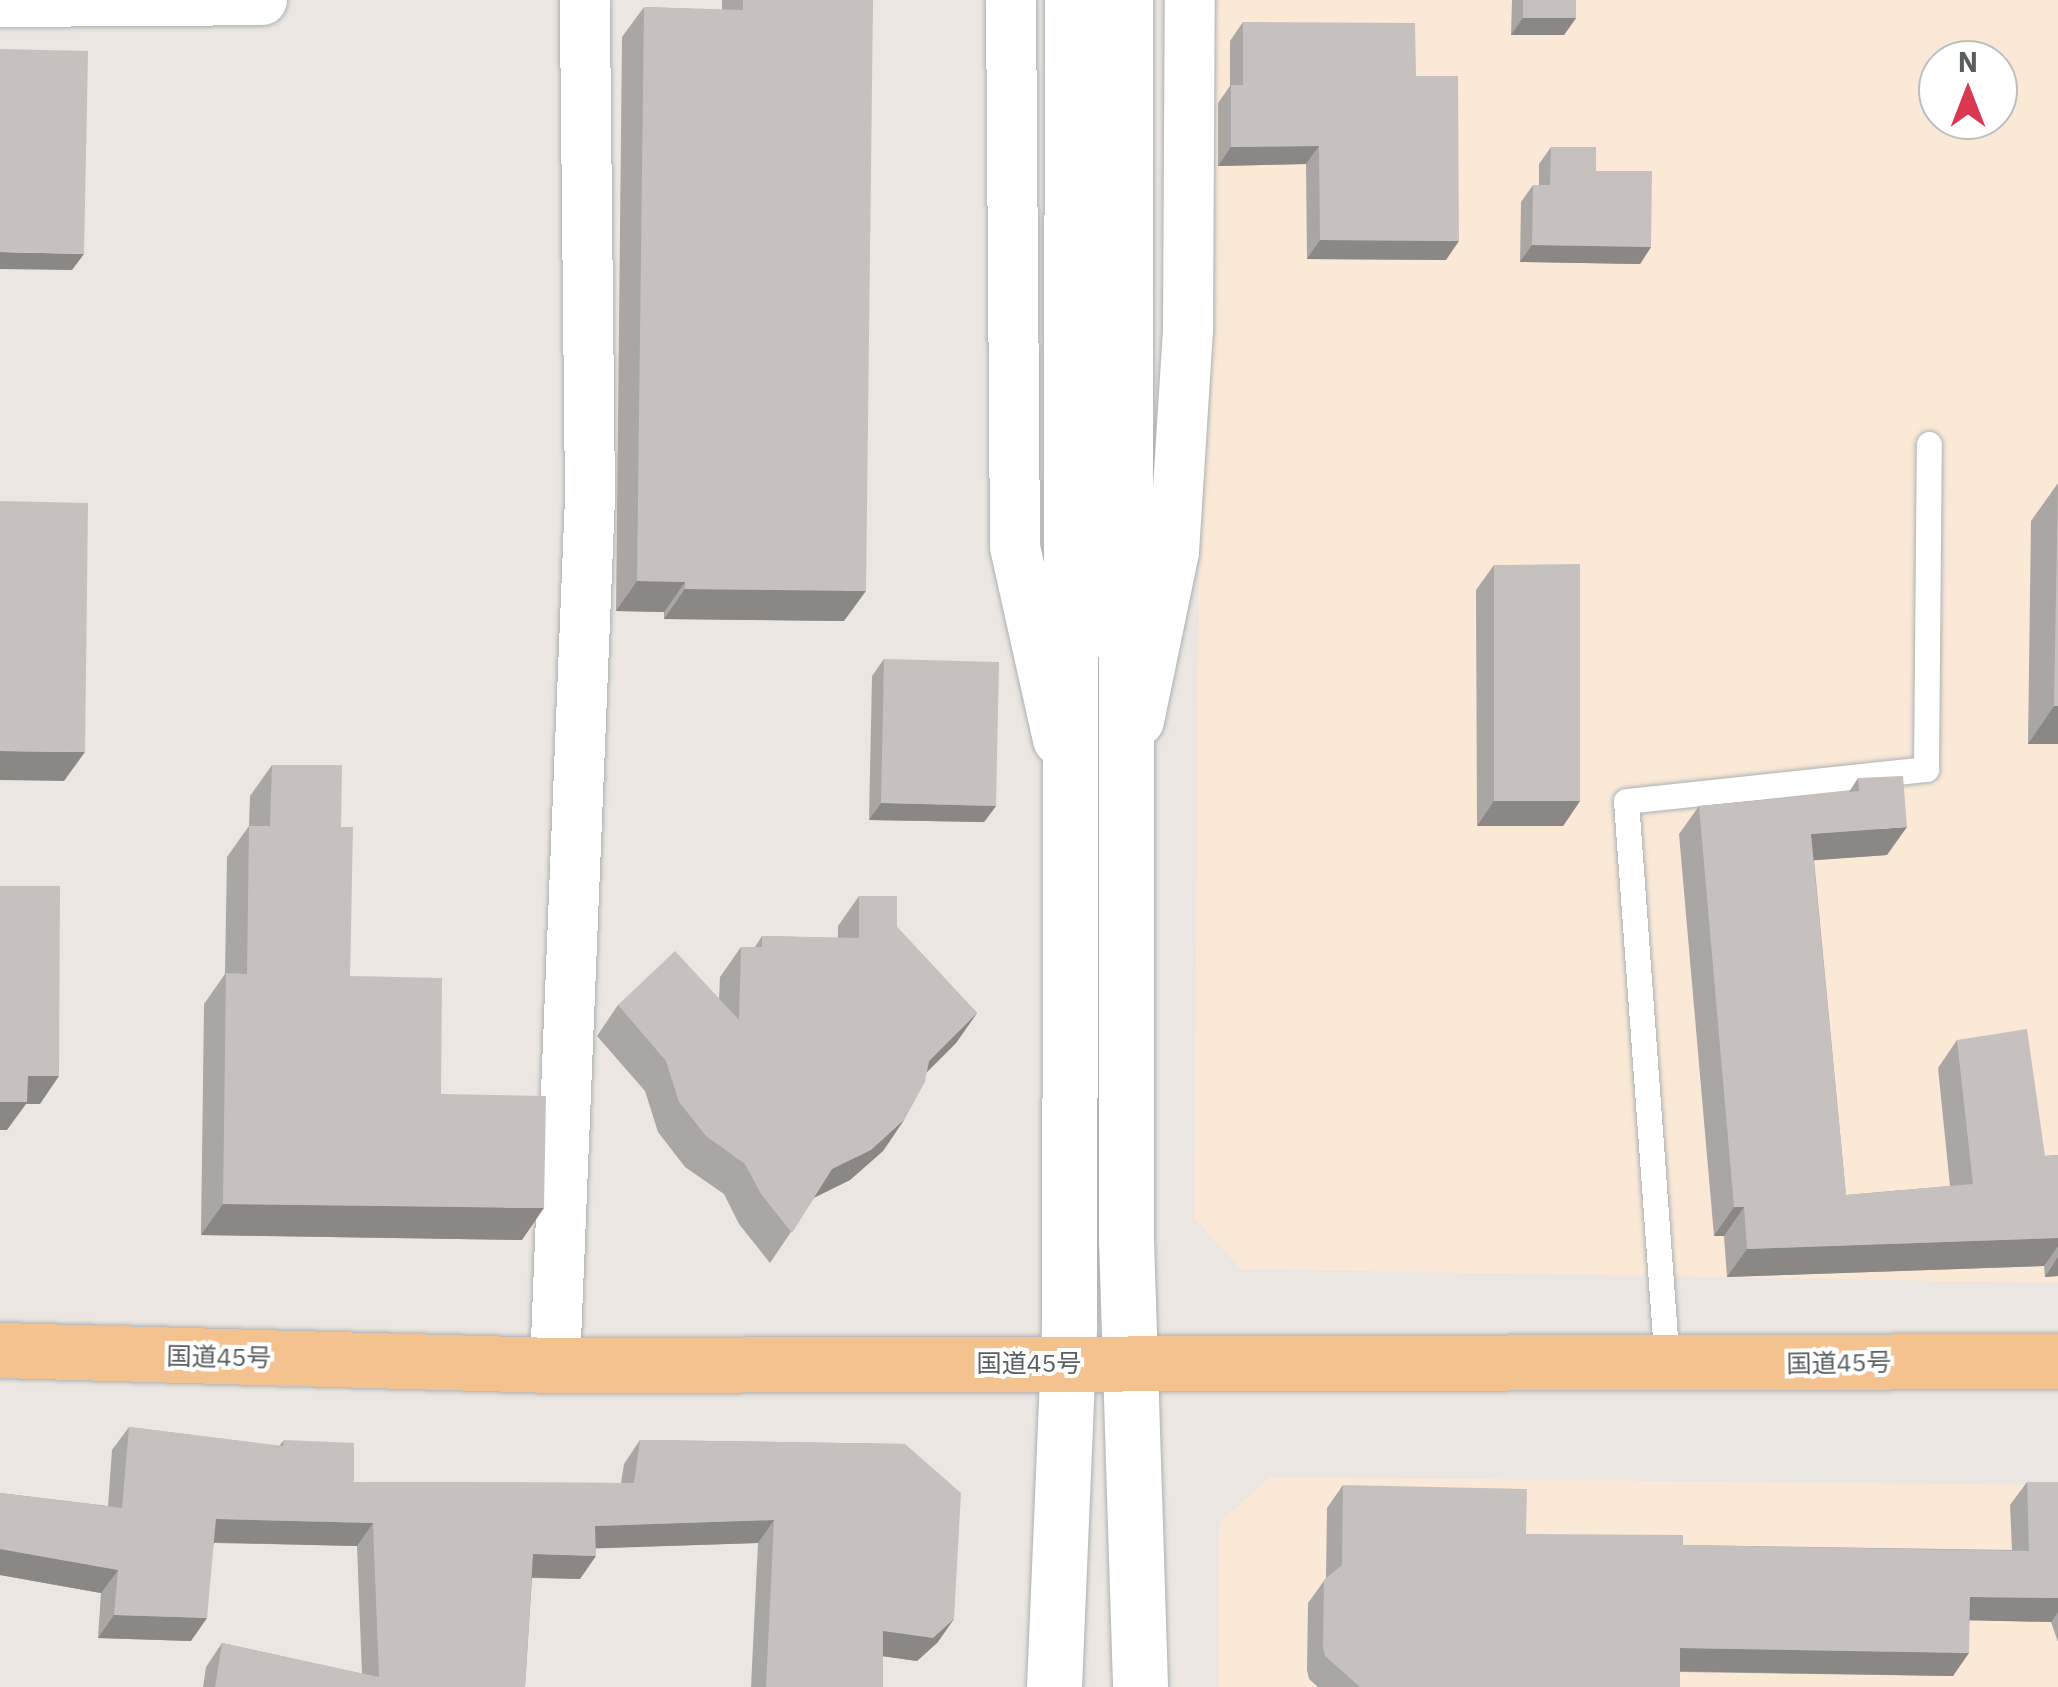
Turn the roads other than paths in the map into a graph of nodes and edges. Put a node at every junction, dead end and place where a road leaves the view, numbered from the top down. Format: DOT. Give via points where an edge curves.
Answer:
graph roads {
  1 [pos="262,0"];
  2 [pos="585,0"];
  3 [pos="1011,0"];
  4 [pos="1190,0"];
  5 [pos="0,2"];
  6 [pos="1072,14"];
  7 [pos="1125,14"];
  8 [pos="1929,444"];
  9 [pos="1070,794"];
  10 [pos="1124,798"];
  11 [pos="0,1350"];
  12 [pos="2058,1361"];
  13 [pos="1067,1363"];
  14 [pos="1129,1364"];
  15 [pos="555,1365"];
  16 [pos="1667,1365"];
  17 [pos="1054,1687"];
  18 [pos="1140,1687"];
  1 -- 5 [label="street"];
  2 -- 15 [label="street" via="590,497"];
  3 -- 9 [label="street" via="1015,547"];
  4 -- 10 [label="street" via="1188,330 1174,552"];
  6 -- 9 [label="street"];
  7 -- 10 [label="street"];
  8 -- 16 [label="lane" via="1926,769 1626,801"];
  9 -- 13 [label="street"];
  10 -- 14 [label="street"];
  11 -- 15 [label="highway, 国道45号"];
  12 -- 16 [label="highway, 国道45号"];
  13 -- 14 [label="highway, 国道45号"];
  13 -- 15 [label="highway, 国道45号"];
  13 -- 17 [label="street"];
  14 -- 16 [label="highway, 国道45号"];
  14 -- 18 [label="street"];
}
